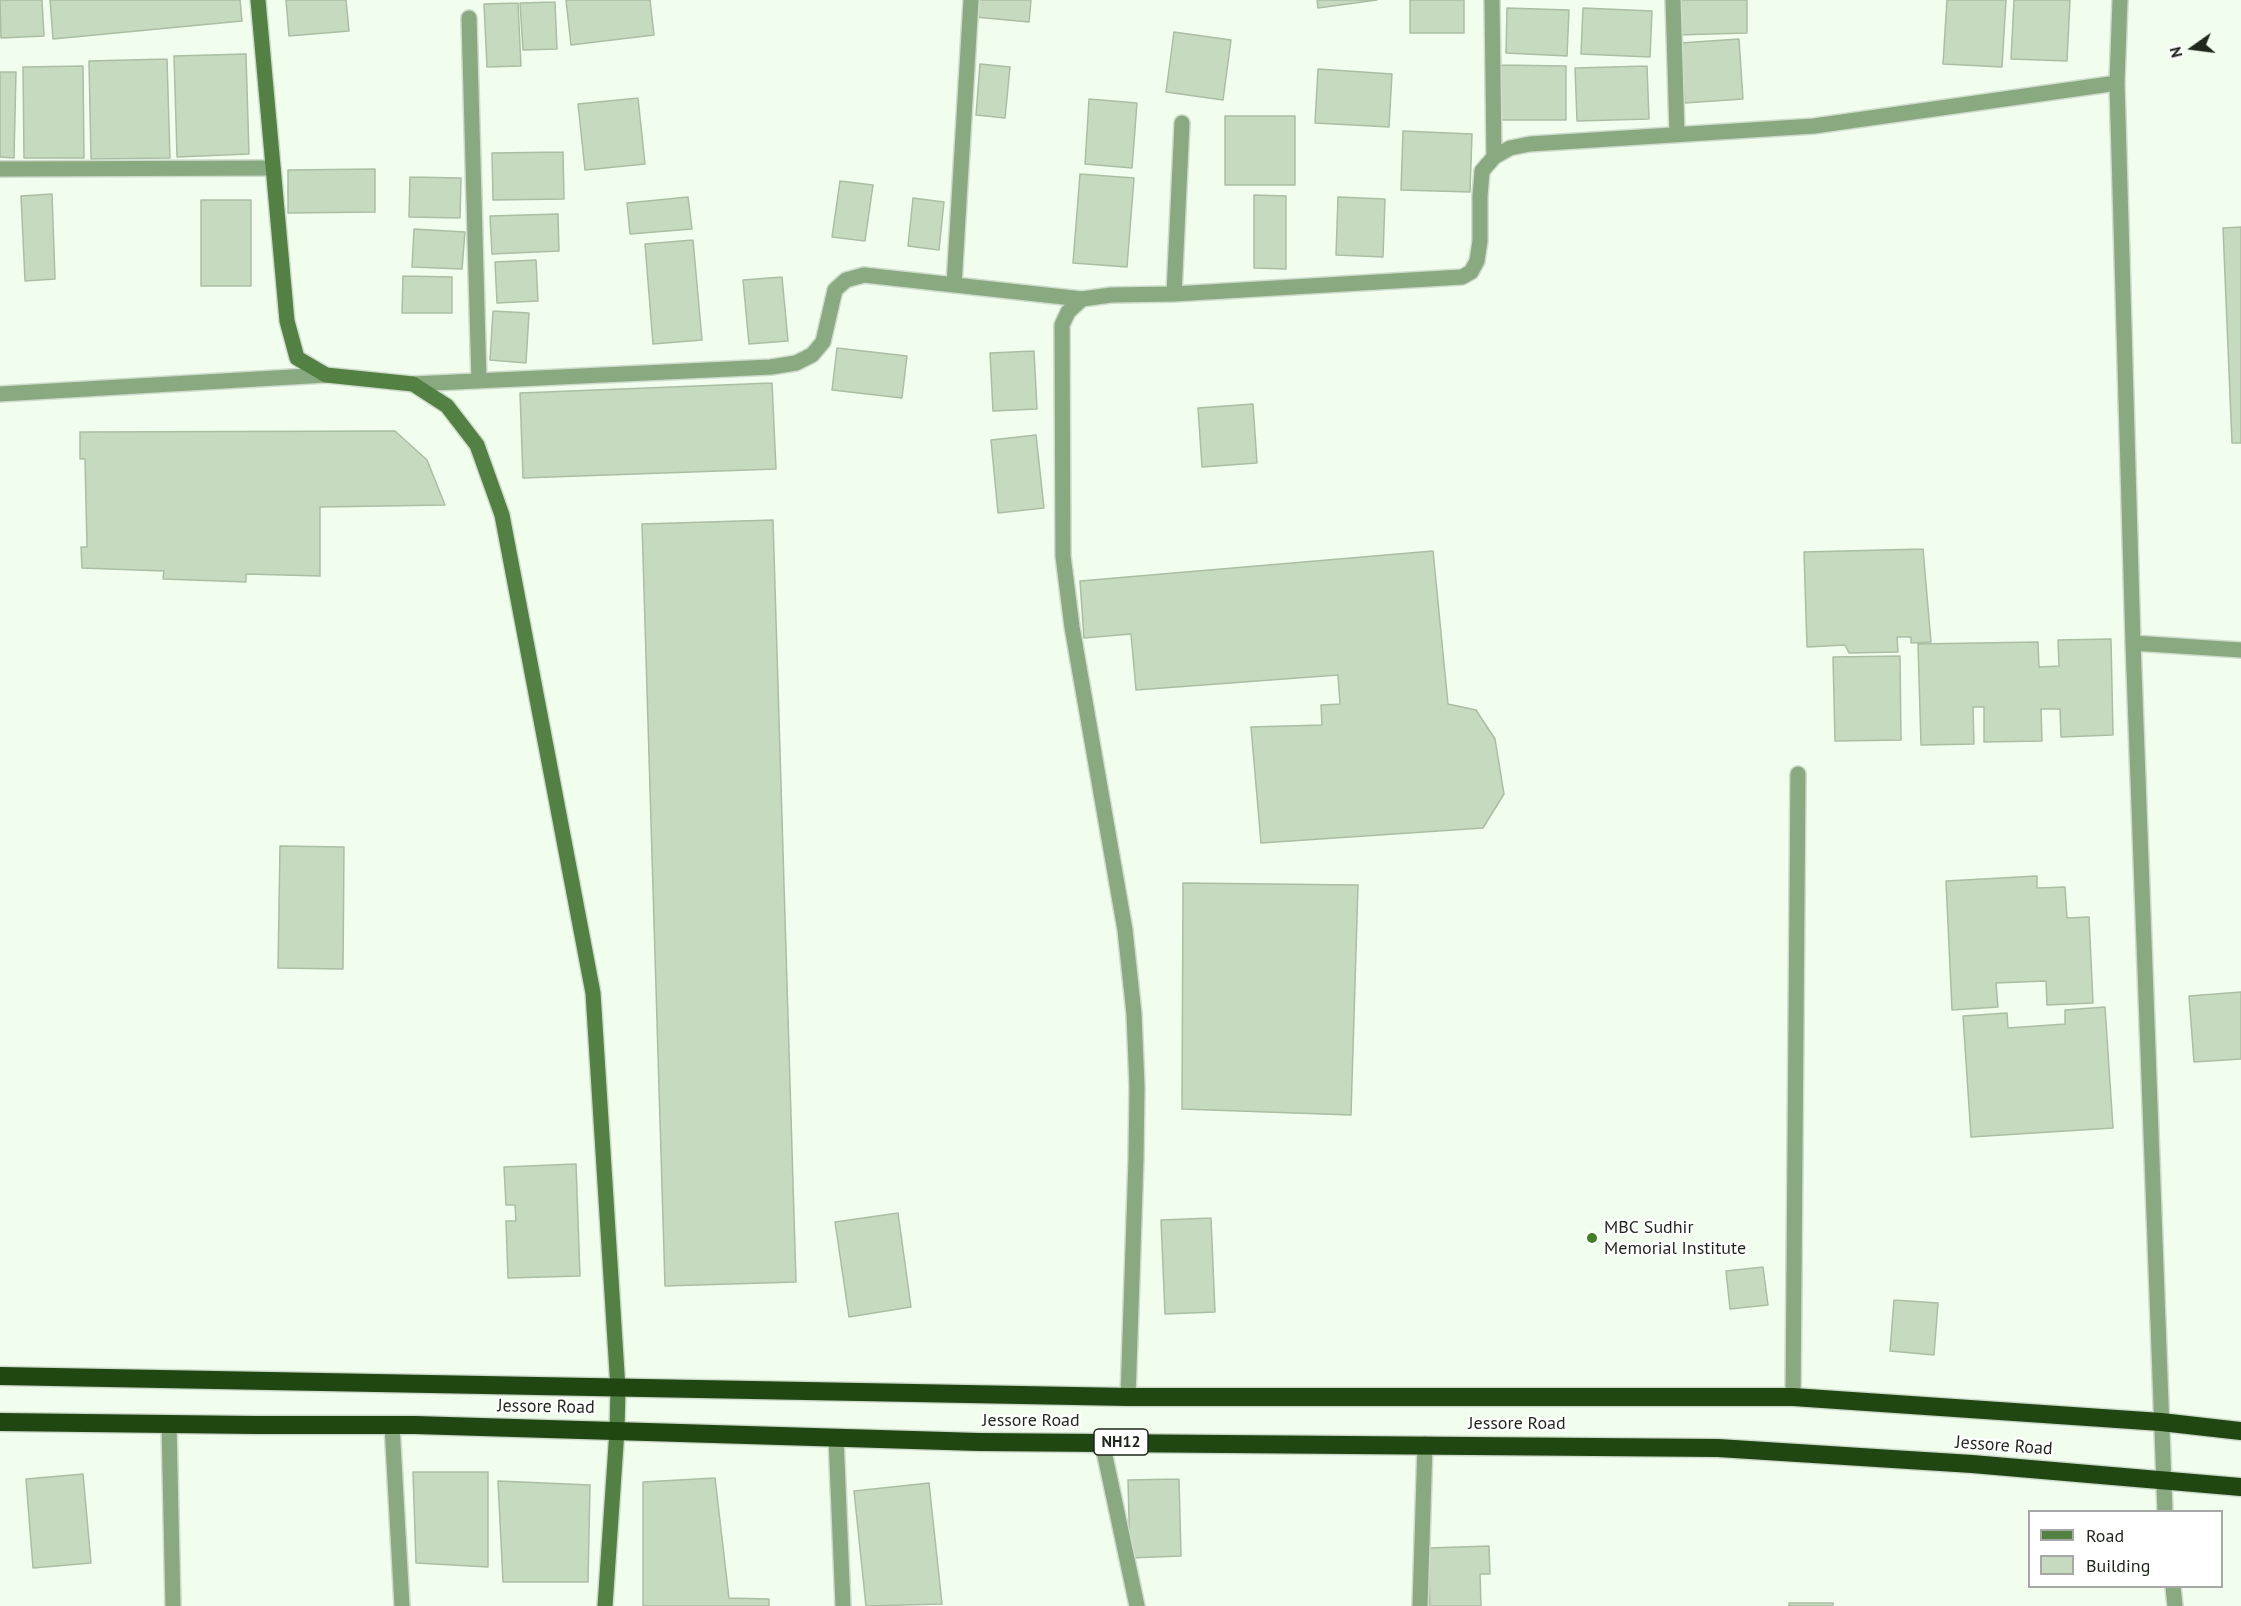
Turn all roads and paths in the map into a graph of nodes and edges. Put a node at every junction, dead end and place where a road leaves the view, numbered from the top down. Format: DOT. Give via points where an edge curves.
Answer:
graph roads {
  1 [pos="258,0"];
  2 [pos="971,0"];
  3 [pos="1491,0"];
  4 [pos="1673,0"];
  5 [pos="2120,0"];
  6 [pos="469,18"];
  7 [pos="2117,82"];
  8 [pos="1182,123"];
  9 [pos="1677,133"];
  10 [pos="1494,157"];
  11 [pos="273,168"];
  12 [pos="0,170"];
  13 [pos="954,285"];
  14 [pos="1174,294"];
  15 [pos="1082,299"];
  16 [pos="326,375"];
  17 [pos="480,381"];
  18 [pos="413,384"];
  19 [pos="0,394"];
  20 [pos="2133,643"];
  21 [pos="2241,650"];
  22 [pos="1798,774"];
  23 [pos="0,1376"];
  24 [pos="618,1389"];
  25 [pos="1128,1397"];
  26 [pos="1793,1397"];
  27 [pos="0,1422"];
  28 [pos="2161,1422"];
  29 [pos="169,1424"];
  30 [pos="392,1425"];
  31 [pos="617,1430"];
  32 [pos="2241,1431"];
  33 [pos="836,1437"];
  34 [pos="1102,1442"];
  35 [pos="1425,1444"];
  36 [pos="2165,1480"];
  37 [pos="2241,1487"];
  38 [pos="2165,1510"];
  39 [pos="2173,1588"];
  40 [pos="173,1606"];
  41 [pos="402,1606"];
  42 [pos="605,1606"];
  43 [pos="843,1606"];
  44 [pos="1137,1606"];
  45 [pos="1420,1606"];
  46 [pos="2175,1606"];
  1 -- 11 [label="street"];
  2 -- 13 [label="street"];
  3 -- 10 [label="street"];
  4 -- 9 [label="street"];
  5 -- 7 [label="street"];
  6 -- 17 [label="street"];
  7 -- 9 [label="street" via="1814,126"];
  7 -- 20 [label="street"];
  8 -- 14 [label="street"];
  9 -- 10 [label="street" via="1530,144 1510,148"];
  10 -- 14 [label="street" via="1482,171 1477,261 1471,272 1462,277"];
  11 -- 12 [label="street"];
  11 -- 16 [label="street" via="287,321 297,358"];
  13 -- 15 [label="street"];
  13 -- 17 [label="street" via="864,275 846,280 835,290 823,342 812,355 796,363"];
  14 -- 15 [label="street"];
  15 -- 25 [label="street" via="1068,312 1062,325 1063,556 1125,930 1134,1014 1136,1159"];
  16 -- 18 [label="street"];
  16 -- 19 [label="street"];
  17 -- 18 [label="street"];
  18 -- 24 [label="street" via="447,406 477,444 502,515 593,993"];
  20 -- 21 [label="street"];
  20 -- 28 [label="street"];
  22 -- 26 [label="street"];
  23 -- 24 [label="highway, Jessore Road"];
  24 -- 25 [label="highway, Jessore Road"];
  24 -- 31 [label="street"];
  25 -- 26 [label="highway, Jessore Road"];
  26 -- 28 [label="highway, Jessore Road"];
  27 -- 29 [label="highway, Jessore Road / NH12"];
  28 -- 32 [label="highway, Jessore Road"];
  28 -- 36 [label="street"];
  29 -- 30 [label="highway, Jessore Road / NH12"];
  29 -- 40 [label="street"];
  30 -- 31 [label="highway, Jessore Road / NH12"];
  30 -- 41 [label="street"];
  31 -- 33 [label="highway, Jessore Road / NH12"];
  31 -- 42 [label="street"];
  33 -- 34 [label="highway, Jessore Road / NH12"];
  33 -- 43 [label="street"];
  34 -- 35 [label="highway, Jessore Road / NH12"];
  34 -- 44 [label="street"];
  35 -- 36 [label="highway, Jessore Road / NH12" via="1718,1448"];
  35 -- 45 [label="street"];
  36 -- 37 [label="highway, Jessore Road / NH12"];
  36 -- 38 [label="street"];
  39 -- 46 [label="street"];
}
